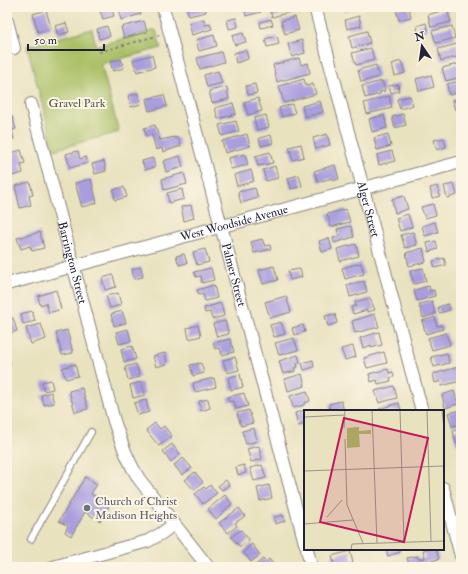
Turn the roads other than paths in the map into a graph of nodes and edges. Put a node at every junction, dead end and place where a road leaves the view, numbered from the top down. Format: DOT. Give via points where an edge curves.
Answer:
graph roads {
  1 [pos="163,7"];
  2 [pos="315,7"];
  3 [pos="7,21"];
  4 [pos="14,48"];
  5 [pos="31,104"];
  6 [pos="461,162"];
  7 [pos="363,189"];
  8 [pos="222,227"];
  9 [pos="74,266"];
  10 [pos="7,284"];
  11 [pos="422,410"];
  12 [pos="91,432"];
  13 [pos="444,492"];
  14 [pos="174,524"];
  15 [pos="31,539"];
  16 [pos="304,539"];
  17 [pos="307,550"];
  18 [pos="461,556"];
  19 [pos="53,567"];
  20 [pos="208,567"];
  21 [pos="311,567"];
  1 -- 8 [label="street, Palmer Street"];
  2 -- 7 [label="street, Alger Street"];
  3 -- 4 [label="street"];
  5 -- 9 [label="street, Barrington Street"];
  6 -- 7 [label="street, West Woodside Avenue"];
  7 -- 8 [label="street, West Woodside Avenue"];
  7 -- 11 [label="street, Alger Street"];
  8 -- 9 [label="street, West Woodside Avenue"];
  8 -- 16 [label="street, Palmer Street"];
  9 -- 10 [label="street, West Woodside Avenue"];
  9 -- 14 [label="street, Barrington Street" via="124,451 139,479"];
  12 -- 15 [label="lane"];
  13 -- 18 [label="street"];
  14 -- 19 [label="street" via="159,535 139,544"];
  14 -- 20 [label="street, Barrington Street"];
  17 -- 21 [label="street"];
}
